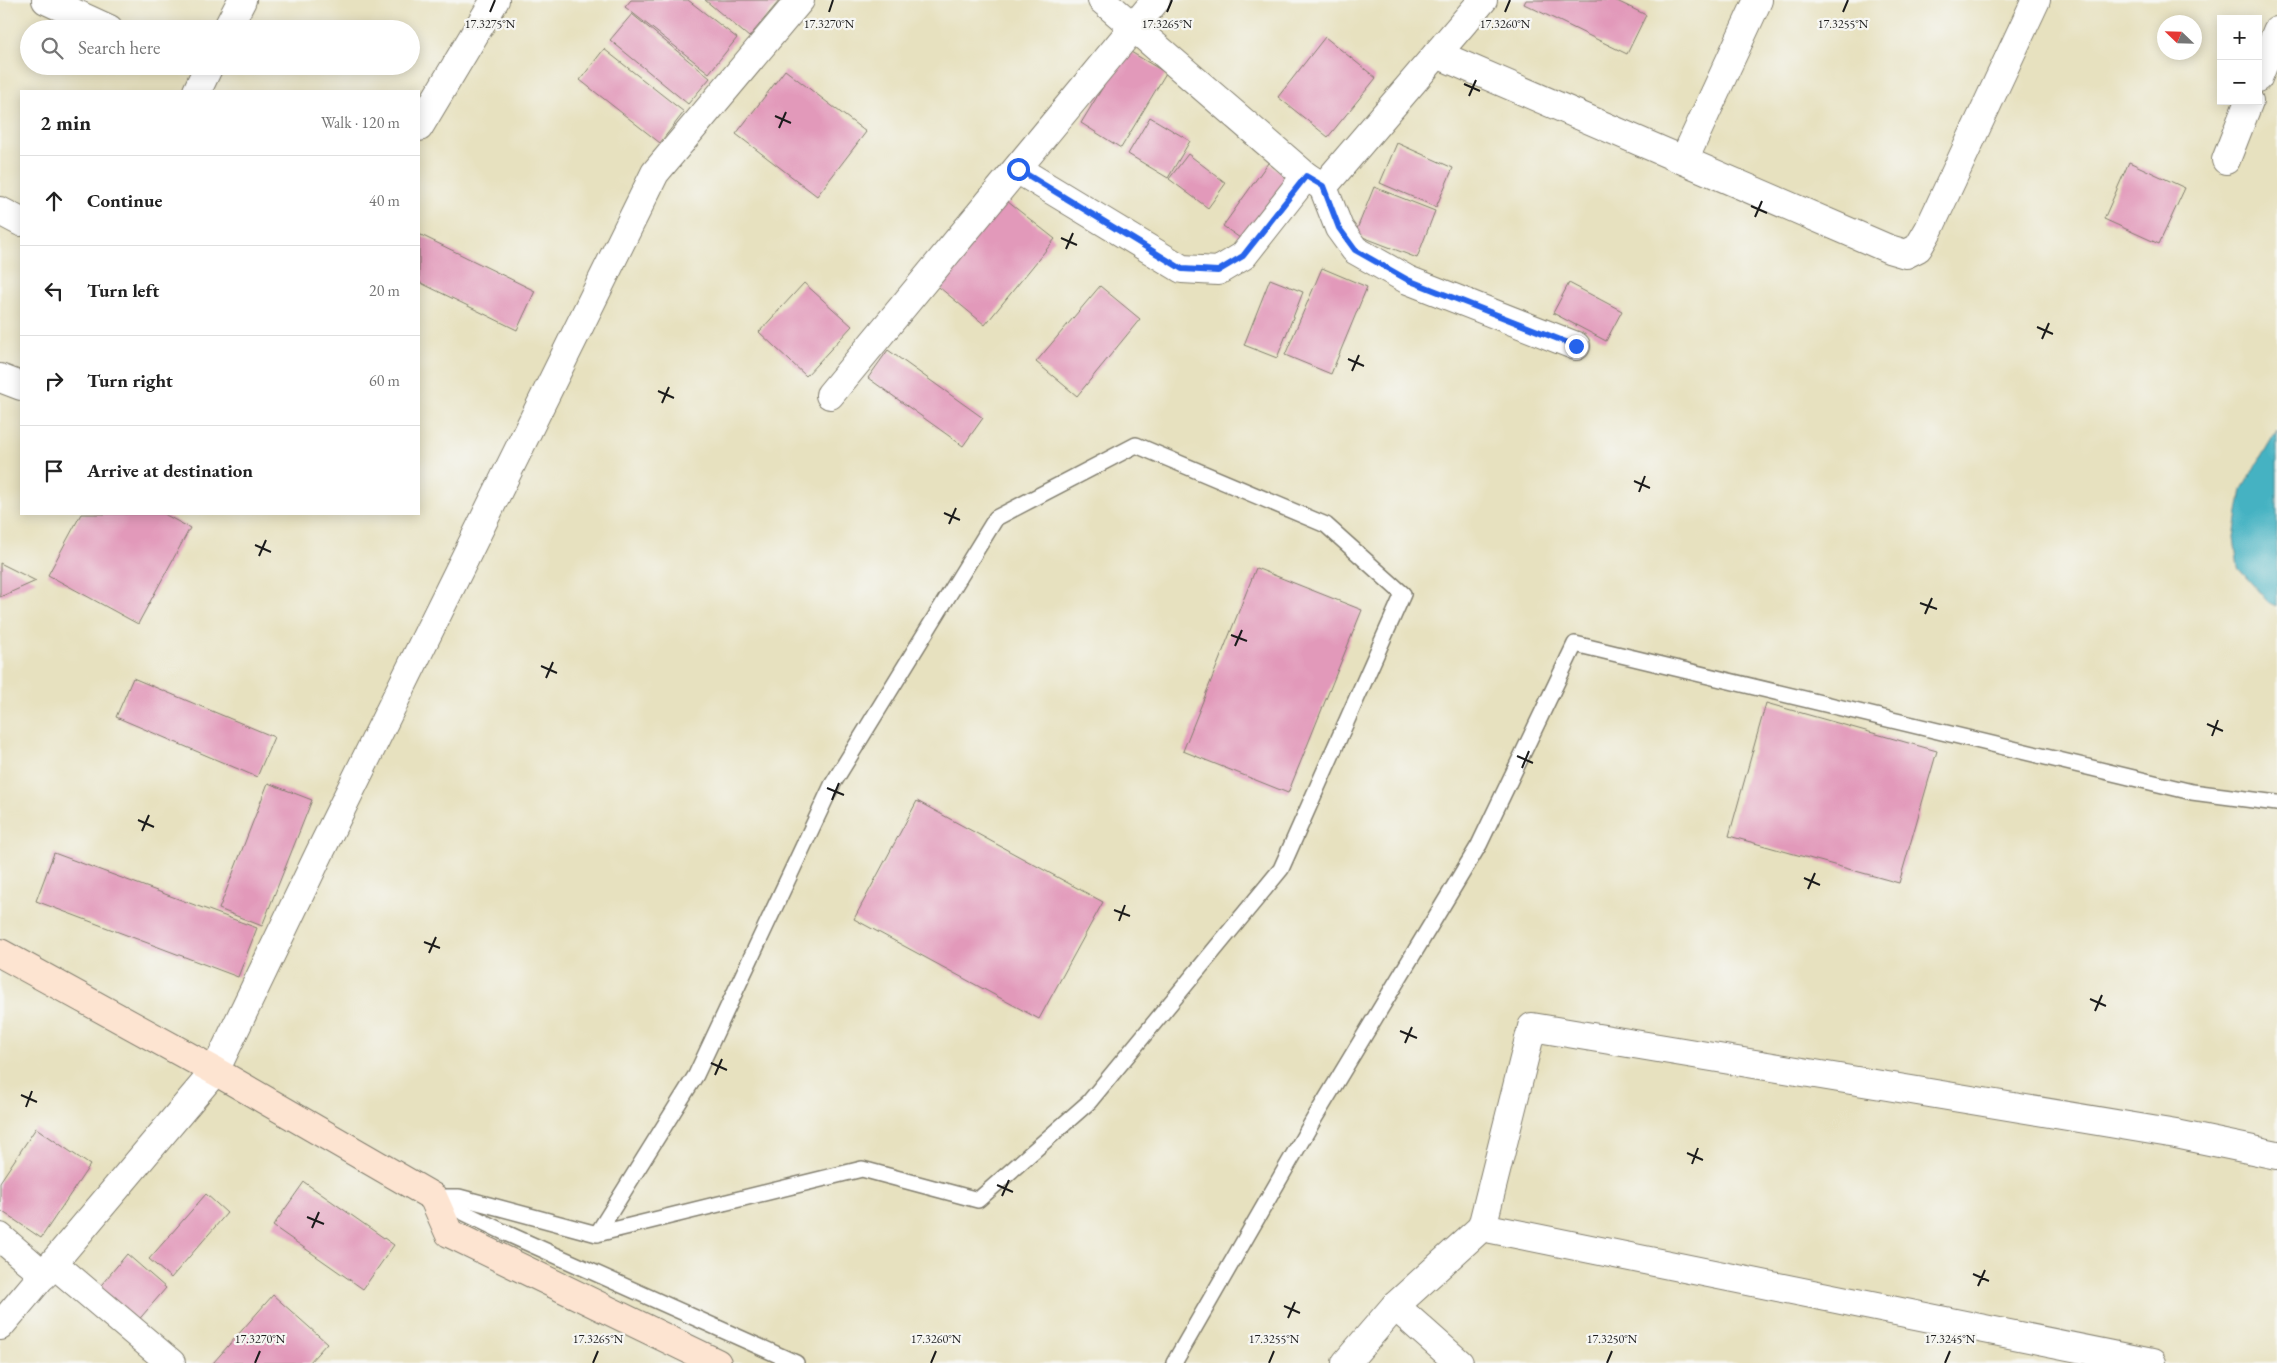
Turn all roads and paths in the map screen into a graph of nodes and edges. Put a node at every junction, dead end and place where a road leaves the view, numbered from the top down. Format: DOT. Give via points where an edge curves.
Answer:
graph roads {
  1 [pos="46,0"];
  2 [pos="242,0"];
  3 [pos="495,0"];
  4 [pos="800,0"];
  5 [pos="1102,0"];
  6 [pos="1156,0"];
  7 [pos="1483,0"];
  8 [pos="1758,0"];
  9 [pos="2036,0"];
  10 [pos="89,20"];
  11 [pos="232,20"];
  12 [pos="1134,27"];
  13 [pos="2277,30"];
  14 [pos="1437,54"];
  15 [pos="2262,68"];
  16 [pos="2247,105"];
  17 [pos="420,125"];
  18 [pos="1684,160"];
  19 [pos="2226,160"];
  20 [pos="1018,169"];
  21 [pos="1314,181"];
  22 [pos="0,211"];
  23 [pos="20,221"];
  24 [pos="1576,346"];
  25 [pos="0,378"];
  26 [pos="20,386"];
  27 [pos="830,395"];
  28 [pos="2277,803"];
  29 [pos="0,953"];
  30 [pos="215,1071"];
  31 [pos="2277,1155"];
  32 [pos="433,1197"];
  33 [pos="1482,1227"];
  34 [pos="597,1234"];
  35 [pos="0,1237"];
  36 [pos="49,1269"];
  37 [pos="1395,1306"];
  38 [pos="0,1326"];
  39 [pos="2138,1361"];
  40 [pos="172,1363"];
  41 [pos="717,1363"];
  42 [pos="796,1363"];
  43 [pos="1174,1363"];
  44 [pos="1346,1363"];
  45 [pos="1459,1363"];
  1 -- 10 [label="street"];
  2 -- 11 [label="street"];
  3 -- 17 [label="street"];
  4 -- 30 [label="street" via="654,173"];
  5 -- 12 [label="street"];
  6 -- 12 [label="street"];
  7 -- 14 [label="street"];
  8 -- 18 [label="street"];
  9 -- 18 [label="street" via="1929,229 1918,248 1906,254"];
  12 -- 20 [label="street"];
  12 -- 21 [label="street"];
  13 -- 15 [label="street"];
  14 -- 18 [label="street"];
  14 -- 21 [label="street"];
  16 -- 19 [label="street"];
  20 -- 21 [label="street" via="1182,269 1218,271 1243,256"];
  20 -- 27 [label="street"];
  21 -- 24 [label="street" via="1339,228 1355,250 1408,280"];
  22 -- 23 [label="street"];
  25 -- 26 [label="street"];
  28 -- 43 [label="lane" via="2192,792 1575,644 1479,845 1314,1119"];
  29 -- 30 [label="street"];
  30 -- 32 [label="street"];
  30 -- 36 [label="street"];
  31 -- 33 [label="street" via="2176,1134 1532,1026"];
  32 -- 34 [label="lane" via="459,1197"];
  32 -- 41 [label="street" via="449,1233"];
  32 -- 42 [label="lane" via="542,1250"];
  33 -- 37 [label="street"];
  33 -- 39 [label="street"];
  34 -- 34 [label="lane" via="696,1075 832,785 996,518 1136,445 1326,526 1403,594 1280,869 1089,1102 978,1200 862,1169"];
  35 -- 36 [label="street"];
  36 -- 38 [label="street"];
  36 -- 40 [label="street"];
  37 -- 44 [label="street"];
  37 -- 45 [label="street"];
}
